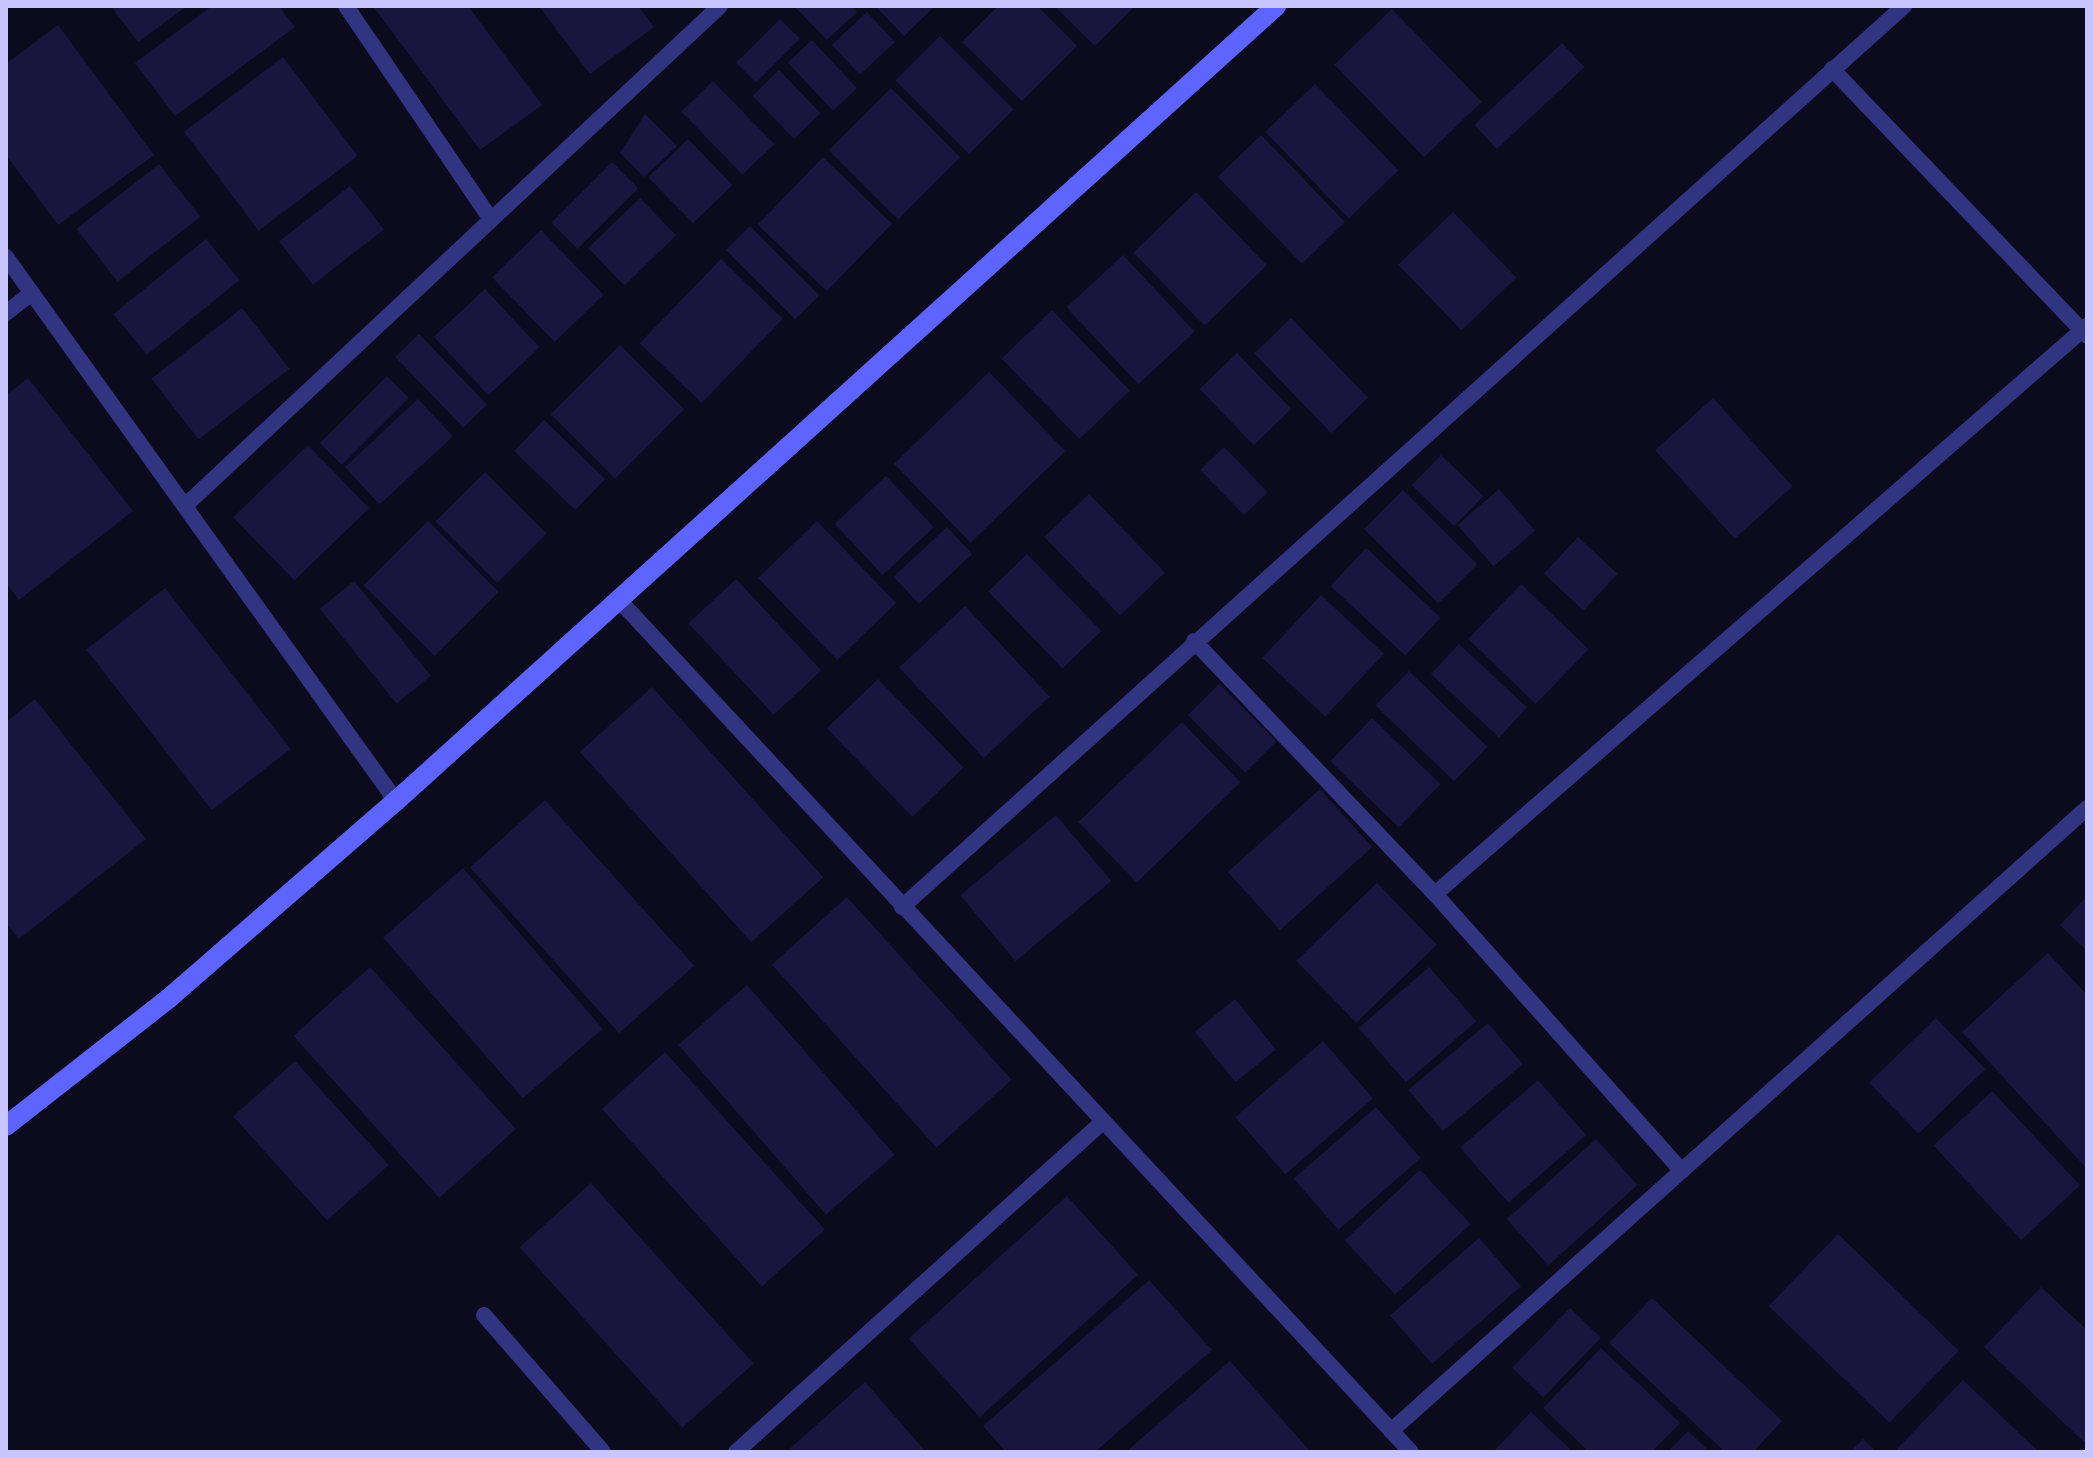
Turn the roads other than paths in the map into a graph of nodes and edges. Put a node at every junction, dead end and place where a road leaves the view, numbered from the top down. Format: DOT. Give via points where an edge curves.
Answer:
graph roads {
  1 [pos="346,6"];
  2 [pos="720,6"];
  3 [pos="1276,6"];
  4 [pos="1904,6"];
  5 [pos="1832,69"];
  6 [pos="491,219"];
  7 [pos="6,257"];
  8 [pos="30,294"];
  9 [pos="6,313"];
  10 [pos="2085,331"];
  11 [pos="188,503"];
  12 [pos="619,600"];
  13 [pos="1194,641"];
  14 [pos="396,801"];
  15 [pos="2087,808"];
  16 [pos="1435,894"];
  17 [pos="902,907"];
  18 [pos="1101,1123"];
  19 [pos="6,1126"];
  20 [pos="1682,1171"];
  21 [pos="484,1315"];
  22 [pos="1391,1431"];
  23 [pos="603,1452"];
  24 [pos="736,1452"];
  25 [pos="1411,1452"];
  1 -- 6 [label="lane"];
  2 -- 6 [label="lane"];
  3 -- 12 [label="street"];
  4 -- 5 [label="lane"];
  5 -- 10 [label="lane"];
  5 -- 13 [label="lane"];
  6 -- 11 [label="lane"];
  7 -- 8 [label="lane"];
  8 -- 9 [label="lane"];
  8 -- 11 [label="lane"];
  10 -- 16 [label="lane"];
  11 -- 14 [label="lane"];
  12 -- 14 [label="street"];
  12 -- 17 [label="lane"];
  13 -- 16 [label="lane"];
  13 -- 17 [label="lane"];
  14 -- 19 [label="street" via="168,999"];
  15 -- 20 [label="lane"];
  16 -- 20 [label="lane"];
  17 -- 18 [label="lane"];
  18 -- 22 [label="lane"];
  18 -- 24 [label="lane"];
  20 -- 22 [label="lane"];
  21 -- 23 [label="lane"];
  22 -- 25 [label="lane"];
}
